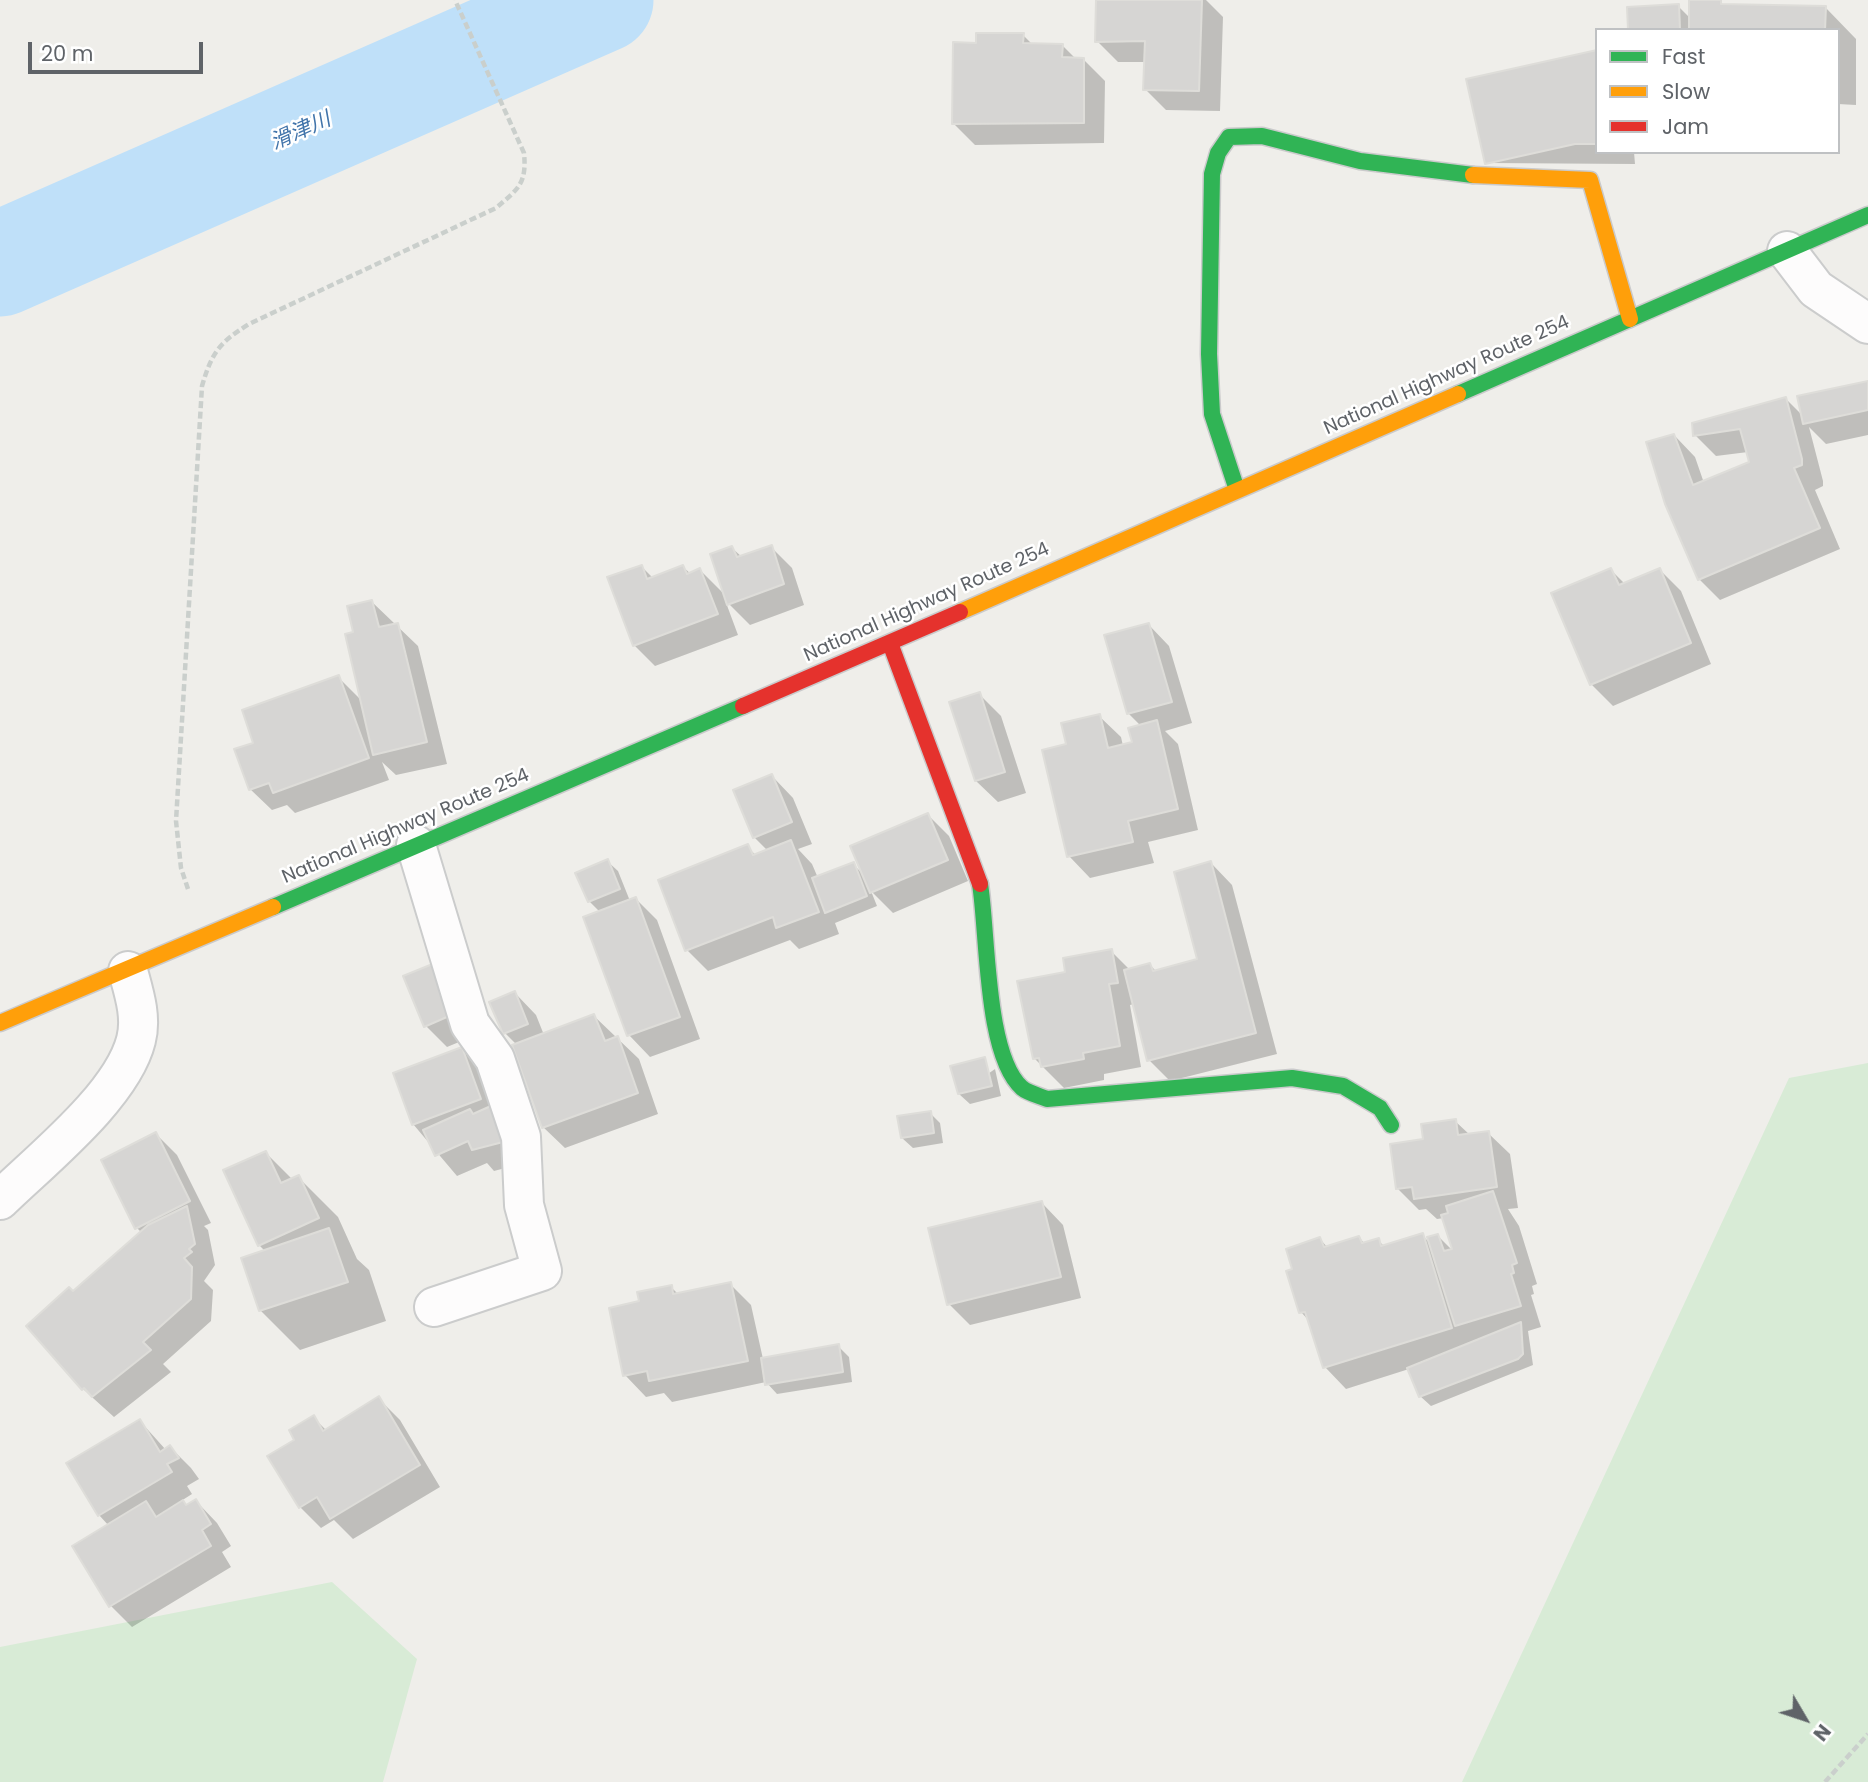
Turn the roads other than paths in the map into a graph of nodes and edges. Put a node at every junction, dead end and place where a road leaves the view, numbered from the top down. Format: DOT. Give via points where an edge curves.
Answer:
graph roads {
  1 [pos="1868,215"];
  2 [pos="1787,251"];
  3 [pos="1630,319"];
  4 [pos="1868,324"];
  5 [pos="1237,491"];
  6 [pos="890,643"];
  7 [pos="416,845"];
  8 [pos="128,971"];
  9 [pos="0,1023"];
  10 [pos="1391,1125"];
  11 [pos="0,1200"];
  12 [pos="434,1307"];
  1 -- 2 [label="main road, National Highway Route 254"];
  2 -- 3 [label="main road, National Highway Route 254"];
  2 -- 4 [label="street" via="1816,289"];
  3 -- 5 [label="main road, National Highway Route 254"];
  3 -- 5 [label="main road" via="1590,180 1500,177 1360,161 1250,134 1229,137 1212,174 1209,354 1213,414"];
  5 -- 6 [label="main road, National Highway Route 254"];
  6 -- 7 [label="main road, National Highway Route 254"];
  6 -- 10 [label="main road" via="979,885 993,1012 1006,1066 1023,1089 1047,1099 1292,1078 1343,1086 1380,1108"];
  7 -- 8 [label="main road, National Highway Route 254"];
  7 -- 12 [label="street" via="470,1024 495,1059 521,1137 524,1205 542,1271"];
  8 -- 9 [label="main road, National Highway Route 254"];
  8 -- 11 [label="street" via="138,1007 136,1040 122,1072 102,1100"];
}
